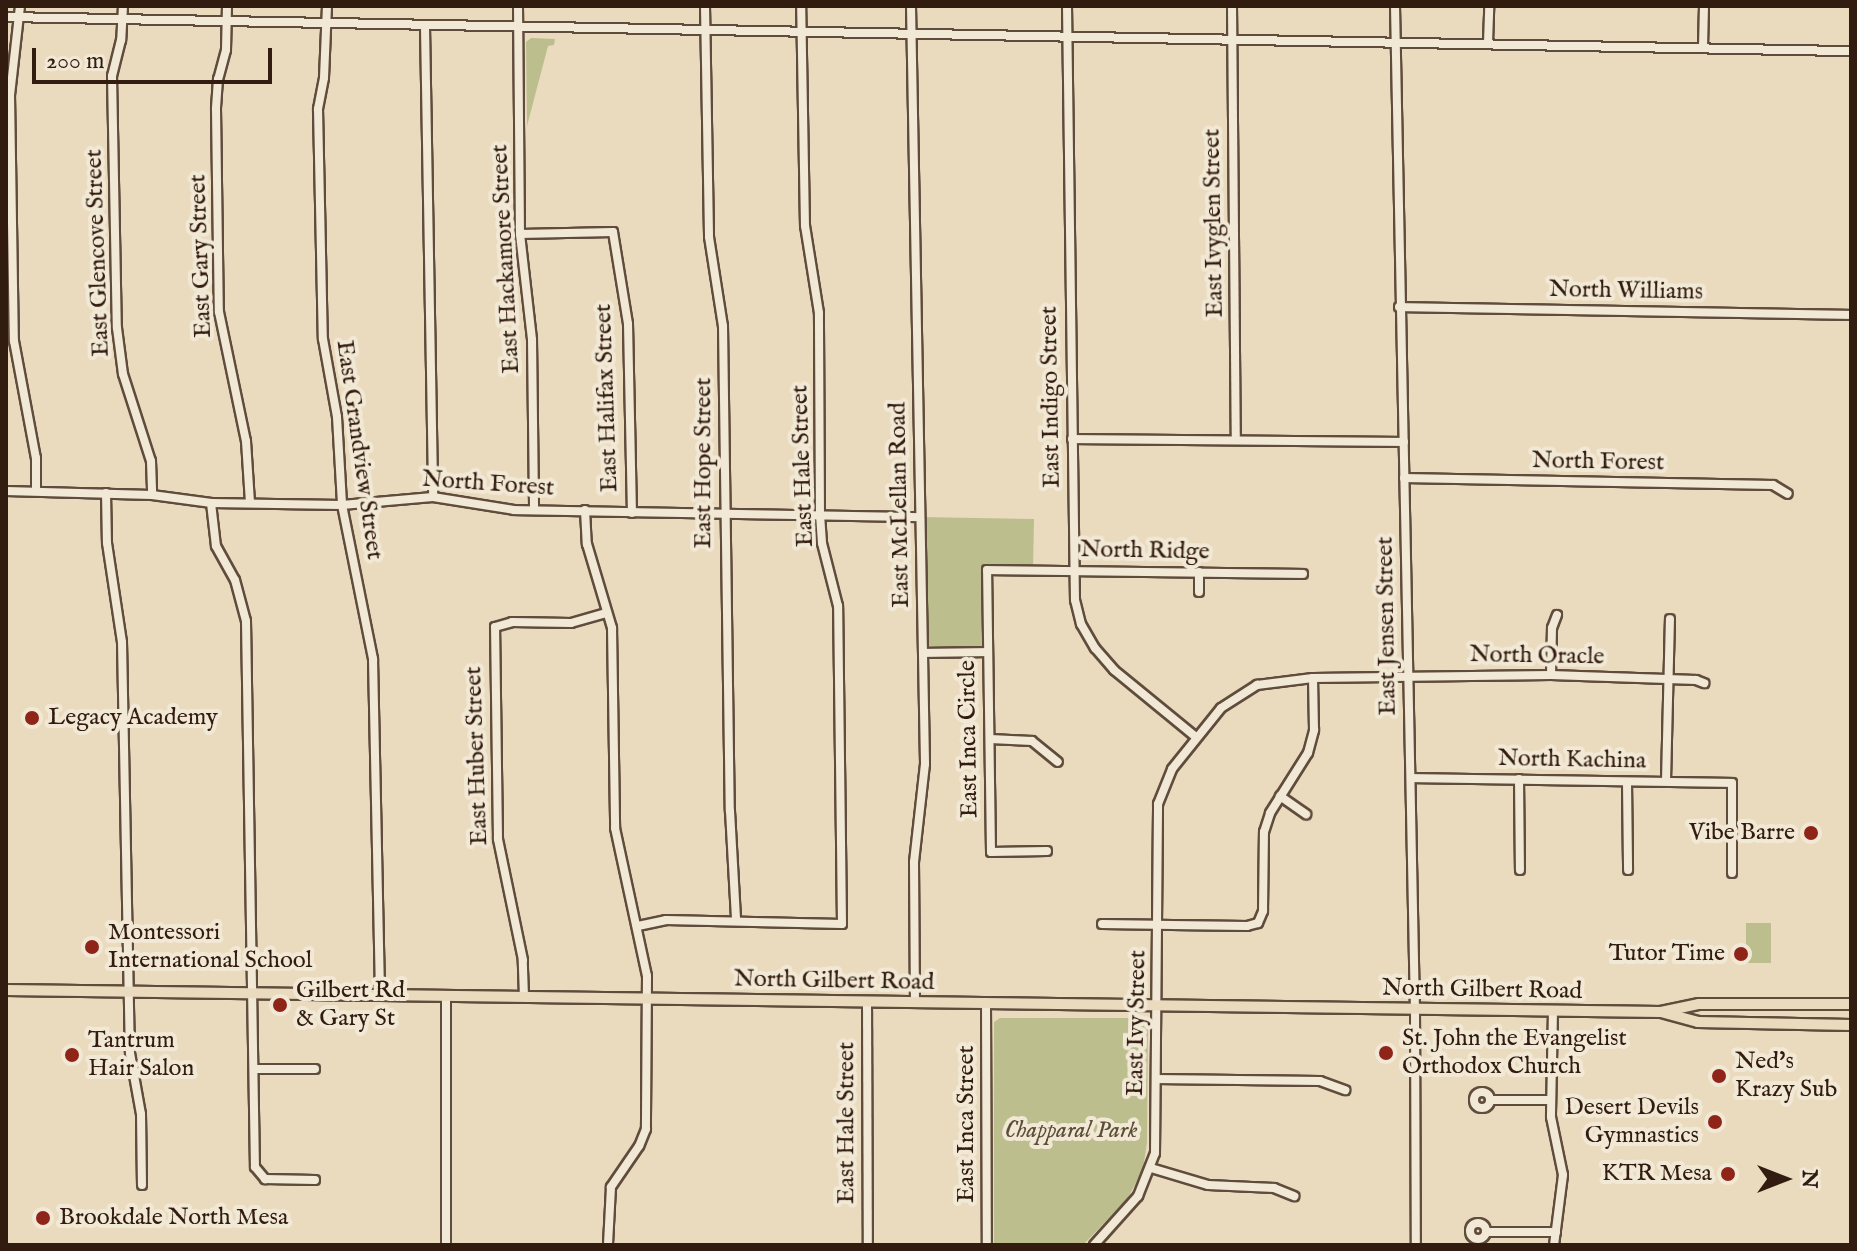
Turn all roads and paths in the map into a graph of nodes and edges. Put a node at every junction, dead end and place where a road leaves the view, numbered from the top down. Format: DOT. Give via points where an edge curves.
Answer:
graph roads {
  1 [pos="20,6"];
  2 [pos="123,6"];
  3 [pos="227,6"];
  4 [pos="327,6"];
  5 [pos="518,6"];
  6 [pos="705,6"];
  7 [pos="801,6"];
  8 [pos="911,6"];
  9 [pos="1067,6"];
  10 [pos="1232,6"];
  11 [pos="1395,6"];
  12 [pos="1489,6"];
  13 [pos="1704,6"];
  14 [pos="6,17"];
  15 [pos="20,17"];
  16 [pos="123,18"];
  17 [pos="227,19"];
  18 [pos="326,23"];
  19 [pos="518,26"];
  20 [pos="425,27"];
  21 [pos="706,30"];
  22 [pos="801,30"];
  23 [pos="912,32"];
  24 [pos="1067,36"];
  25 [pos="1232,39"];
  26 [pos="1488,43"];
  27 [pos="1396,44"];
  28 [pos="1703,47"];
  29 [pos="1851,51"];
  30 [pos="520,234"];
  31 [pos="1399,307"];
  32 [pos="1851,315"];
  33 [pos="1072,439"];
  34 [pos="1236,439"];
  35 [pos="1404,442"];
  36 [pos="1404,478"];
  37 [pos="6,491"];
  38 [pos="36,491"];
  39 [pos="106,493"];
  40 [pos="1788,494"];
  41 [pos="152,495"];
  42 [pos="433,497"];
  43 [pos="211,503"];
  44 [pos="250,503"];
  45 [pos="342,505"];
  46 [pos="534,510"];
  47 [pos="585,510"];
  48 [pos="632,513"];
  49 [pos="727,514"];
  50 [pos="820,517"];
  51 [pos="920,517"];
  52 [pos="987,570"];
  53 [pos="1073,570"];
  54 [pos="1199,572"];
  55 [pos="1303,574"];
  56 [pos="1199,592"];
  57 [pos="607,613"];
  58 [pos="1557,615"];
  59 [pos="1670,619"];
  60 [pos="988,652"];
  61 [pos="923,653"];
  62 [pos="1406,675"];
  63 [pos="1551,675"];
  64 [pos="1313,678"];
  65 [pos="1667,678"];
  66 [pos="1704,683"];
  67 [pos="1196,737"];
  68 [pos="990,739"];
  69 [pos="1058,762"];
  70 [pos="1411,778"];
  71 [pos="1519,779"];
  72 [pos="1666,781"];
  73 [pos="1627,783"];
  74 [pos="1280,796"];
  75 [pos="1306,814"];
  76 [pos="1047,851"];
  77 [pos="1520,870"];
  78 [pos="1628,870"];
  79 [pos="1732,873"];
  80 [pos="736,920"];
  81 [pos="1102,924"];
  82 [pos="1158,924"];
  83 [pos="638,926"];
  84 [pos="6,990"];
  85 [pos="129,991"];
  86 [pos="255,993"];
  87 [pos="380,995"];
  88 [pos="446,996"];
  89 [pos="524,997"];
  90 [pos="647,998"];
  91 [pos="867,1001"];
  92 [pos="915,1002"];
  93 [pos="986,1003"];
  94 [pos="1851,1004"];
  95 [pos="1157,1005"];
  96 [pos="1415,1009"];
  97 [pos="1553,1010"];
  98 [pos="1661,1012"];
  99 [pos="1851,1025"];
  100 [pos="255,1069"];
  101 [pos="315,1069"];
  102 [pos="1156,1079"];
  103 [pos="1345,1090"];
  104 [pos="1490,1100"];
  105 [pos="1551,1100"];
  106 [pos="1151,1168"];
  107 [pos="315,1180"];
  108 [pos="142,1185"];
  109 [pos="1294,1196"];
  110 [pos="1486,1232"];
  111 [pos="1556,1232"];
  112 [pos="446,1245"];
  113 [pos="608,1245"];
  114 [pos="868,1245"];
  115 [pos="987,1245"];
  116 [pos="1095,1245"];
  117 [pos="1416,1245"];
  118 [pos="1554,1245"];
  1 -- 15 [label="street"];
  2 -- 16 [label="street, East Glencove Street"];
  3 -- 17 [label="street, East Gary Street"];
  4 -- 18 [label="street, East Grandview Street"];
  5 -- 19 [label="street, East Hackamore Street"];
  6 -- 21 [label="street, East Hope Street"];
  7 -- 22 [label="street, East Hale Street"];
  8 -- 23 [label="street, East McLellan Road"];
  9 -- 24 [label="street, East Indigo Street"];
  10 -- 25 [label="street, East Ivyglen Street"];
  11 -- 27 [label="street, East Jensen Street"];
  12 -- 26 [label="street"];
  13 -- 28 [label="street"];
  14 -- 15 [label="street"];
  15 -- 16 [label="street"];
  15 -- 38 [label="street" via="10,95 14,341 36,458"];
  16 -- 17 [label="street"];
  16 -- 41 [label="street, East Glencove Street" via="112,76 117,328 123,374 151,461"];
  17 -- 18 [label="street"];
  17 -- 44 [label="street, East Gary Street" via="216,109 219,312 246,441"];
  18 -- 20 [label="street"];
  18 -- 45 [label="street, East Grandview Street" via="318,109 323,339 337,417"];
  19 -- 20 [label="street"];
  19 -- 21 [label="street"];
  19 -- 30 [label="street, East Hackamore Street"];
  20 -- 42 [label="street"];
  21 -- 22 [label="street"];
  21 -- 49 [label="street, East Hope Street" via="709,237 723,326"];
  22 -- 23 [label="street"];
  22 -- 50 [label="street, East Hale Street" via="805,226 819,313"];
  23 -- 24 [label="street"];
  23 -- 51 [label="street, East McLellan Road"];
  24 -- 25 [label="street"];
  24 -- 33 [label="street, East Indigo Street"];
  25 -- 27 [label="street"];
  25 -- 34 [label="street, East Ivyglen Street"];
  26 -- 27 [label="street"];
  26 -- 28 [label="street"];
  27 -- 31 [label="street, East Jensen Street"];
  28 -- 29 [label="street"];
  30 -- 46 [label="street, East Hackamore Street" via="532,340"];
  30 -- 48 [label="street, East Halifax Street" via="613,232 628,324"];
  31 -- 32 [label="street, North Williams"];
  31 -- 35 [label="street, East Jensen Street"];
  33 -- 34 [label="street"];
  33 -- 53 [label="street, East Indigo Street"];
  34 -- 35 [label="street"];
  35 -- 36 [label="street, East Jensen Street"];
  36 -- 40 [label="street, North Forest" via="1773,485"];
  36 -- 62 [label="street, East Jensen Street"];
  37 -- 38 [label="street, North Forest"];
  38 -- 39 [label="street, North Forest"];
  39 -- 41 [label="street, North Forest"];
  39 -- 85 [label="street" via="107,543 122,642"];
  41 -- 43 [label="street, North Forest"];
  42 -- 45 [label="street, North Forest"];
  42 -- 46 [label="street, North Forest"];
  43 -- 44 [label="street, North Forest"];
  43 -- 86 [label="street" via="216,546 235,580 246,621"];
  44 -- 45 [label="street, North Forest"];
  45 -- 87 [label="street, East Grandview Street" via="373,659"];
  46 -- 47 [label="street, North Forest"];
  47 -- 48 [label="street, North Forest"];
  47 -- 57 [label="street" via="587,544"];
  48 -- 49 [label="street, North Forest"];
  49 -- 50 [label="street, North Forest"];
  49 -- 80 [label="street, East Hope Street"];
  50 -- 51 [label="street, North Forest"];
  50 -- 80 [label="street, East Hale Street" via="838,606 842,924"];
  51 -- 61 [label="street, East McLellan Road"];
  52 -- 53 [label="street, North Ridge"];
  52 -- 60 [label="street, East Inca Circle"];
  53 -- 54 [label="street, North Ridge"];
  53 -- 67 [label="street, East Indigo Street" via="1081,624 1095,648"];
  54 -- 55 [label="street, North Ridge"];
  54 -- 56 [label="street"];
  57 -- 83 [label="street" via="613,640 615,828"];
  57 -- 89 [label="street, East Huber Street" via="556,625 512,622 495,627 498,839 523,960"];
  58 -- 63 [label="street"];
  59 -- 65 [label="street"];
  60 -- 61 [label="street"];
  60 -- 68 [label="street, East Inca Circle"];
  61 -- 92 [label="street, East McLellan Road" via="925,764 914,862"];
  62 -- 63 [label="street, North Oracle"];
  62 -- 64 [label="street"];
  62 -- 70 [label="street, East Jensen Street"];
  63 -- 65 [label="street, North Oracle"];
  64 -- 67 [label="street" via="1282,680 1239,694"];
  64 -- 74 [label="street" via="1314,730 1308,753"];
  65 -- 66 [label="street, North Oracle"];
  65 -- 72 [label="street"];
  67 -- 82 [label="street, East Ivy Street" via="1172,769 1158,804"];
  68 -- 69 [label="street" via="1032,741"];
  68 -- 76 [label="street, East Inca Circle" via="991,852"];
  70 -- 71 [label="street, North Kachina"];
  70 -- 96 [label="street, East Jensen Street"];
  71 -- 73 [label="street, North Kachina"];
  71 -- 77 [label="street"];
  72 -- 73 [label="street, North Kachina"];
  72 -- 79 [label="street, North Kachina" via="1732,783"];
  73 -- 78 [label="street"];
  74 -- 75 [label="street"];
  74 -- 82 [label="street" via="1264,832 1263,911 1258,923"];
  80 -- 83 [label="street" via="666,920"];
  81 -- 82 [label="street, East Ivy Street"];
  82 -- 95 [label="street, East Ivy Street"];
  83 -- 90 [label="street"];
  84 -- 85 [label="main road, North Gilbert Road"];
  85 -- 86 [label="main road, North Gilbert Road"];
  85 -- 108 [label="street"];
  86 -- 87 [label="main road, North Gilbert Road"];
  86 -- 100 [label="street"];
  87 -- 88 [label="main road, North Gilbert Road"];
  88 -- 89 [label="main road, North Gilbert Road"];
  88 -- 112 [label="street"];
  89 -- 90 [label="main road, North Gilbert Road"];
  90 -- 91 [label="main road, North Gilbert Road"];
  90 -- 113 [label="street" via="646,1129 611,1187"];
  91 -- 92 [label="main road, North Gilbert Road"];
  91 -- 114 [label="street, East Hale Street"];
  92 -- 93 [label="main road, North Gilbert Road"];
  93 -- 95 [label="main road, North Gilbert Road"];
  93 -- 115 [label="street, East Inca Street"];
  94 -- 98 [label="main road, North Gilbert Road" via="1699,1004"];
  95 -- 96 [label="main road, North Gilbert Road"];
  95 -- 102 [label="street, East Ivy Street"];
  96 -- 97 [label="main road, North Gilbert Road"];
  96 -- 117 [label="street, East Jensen Street"];
  97 -- 98 [label="main road, North Gilbert Road"];
  97 -- 105 [label="street"];
  98 -- 99 [label="main road, North Gilbert Road" via="1698,1022"];
  100 -- 101 [label="street"];
  100 -- 107 [label="street" via="256,1171 269,1179"];
  102 -- 103 [label="street" via="1320,1081"];
  102 -- 106 [label="street, East Ivy Street"];
  104 -- 105 [label="street"];
  105 -- 111 [label="street" via="1563,1175"];
  106 -- 109 [label="street" via="1208,1185 1274,1188"];
  106 -- 116 [label="street, East Ivy Street" via="1132,1206"];
  110 -- 111 [label="street"];
  111 -- 118 [label="street"];
}
